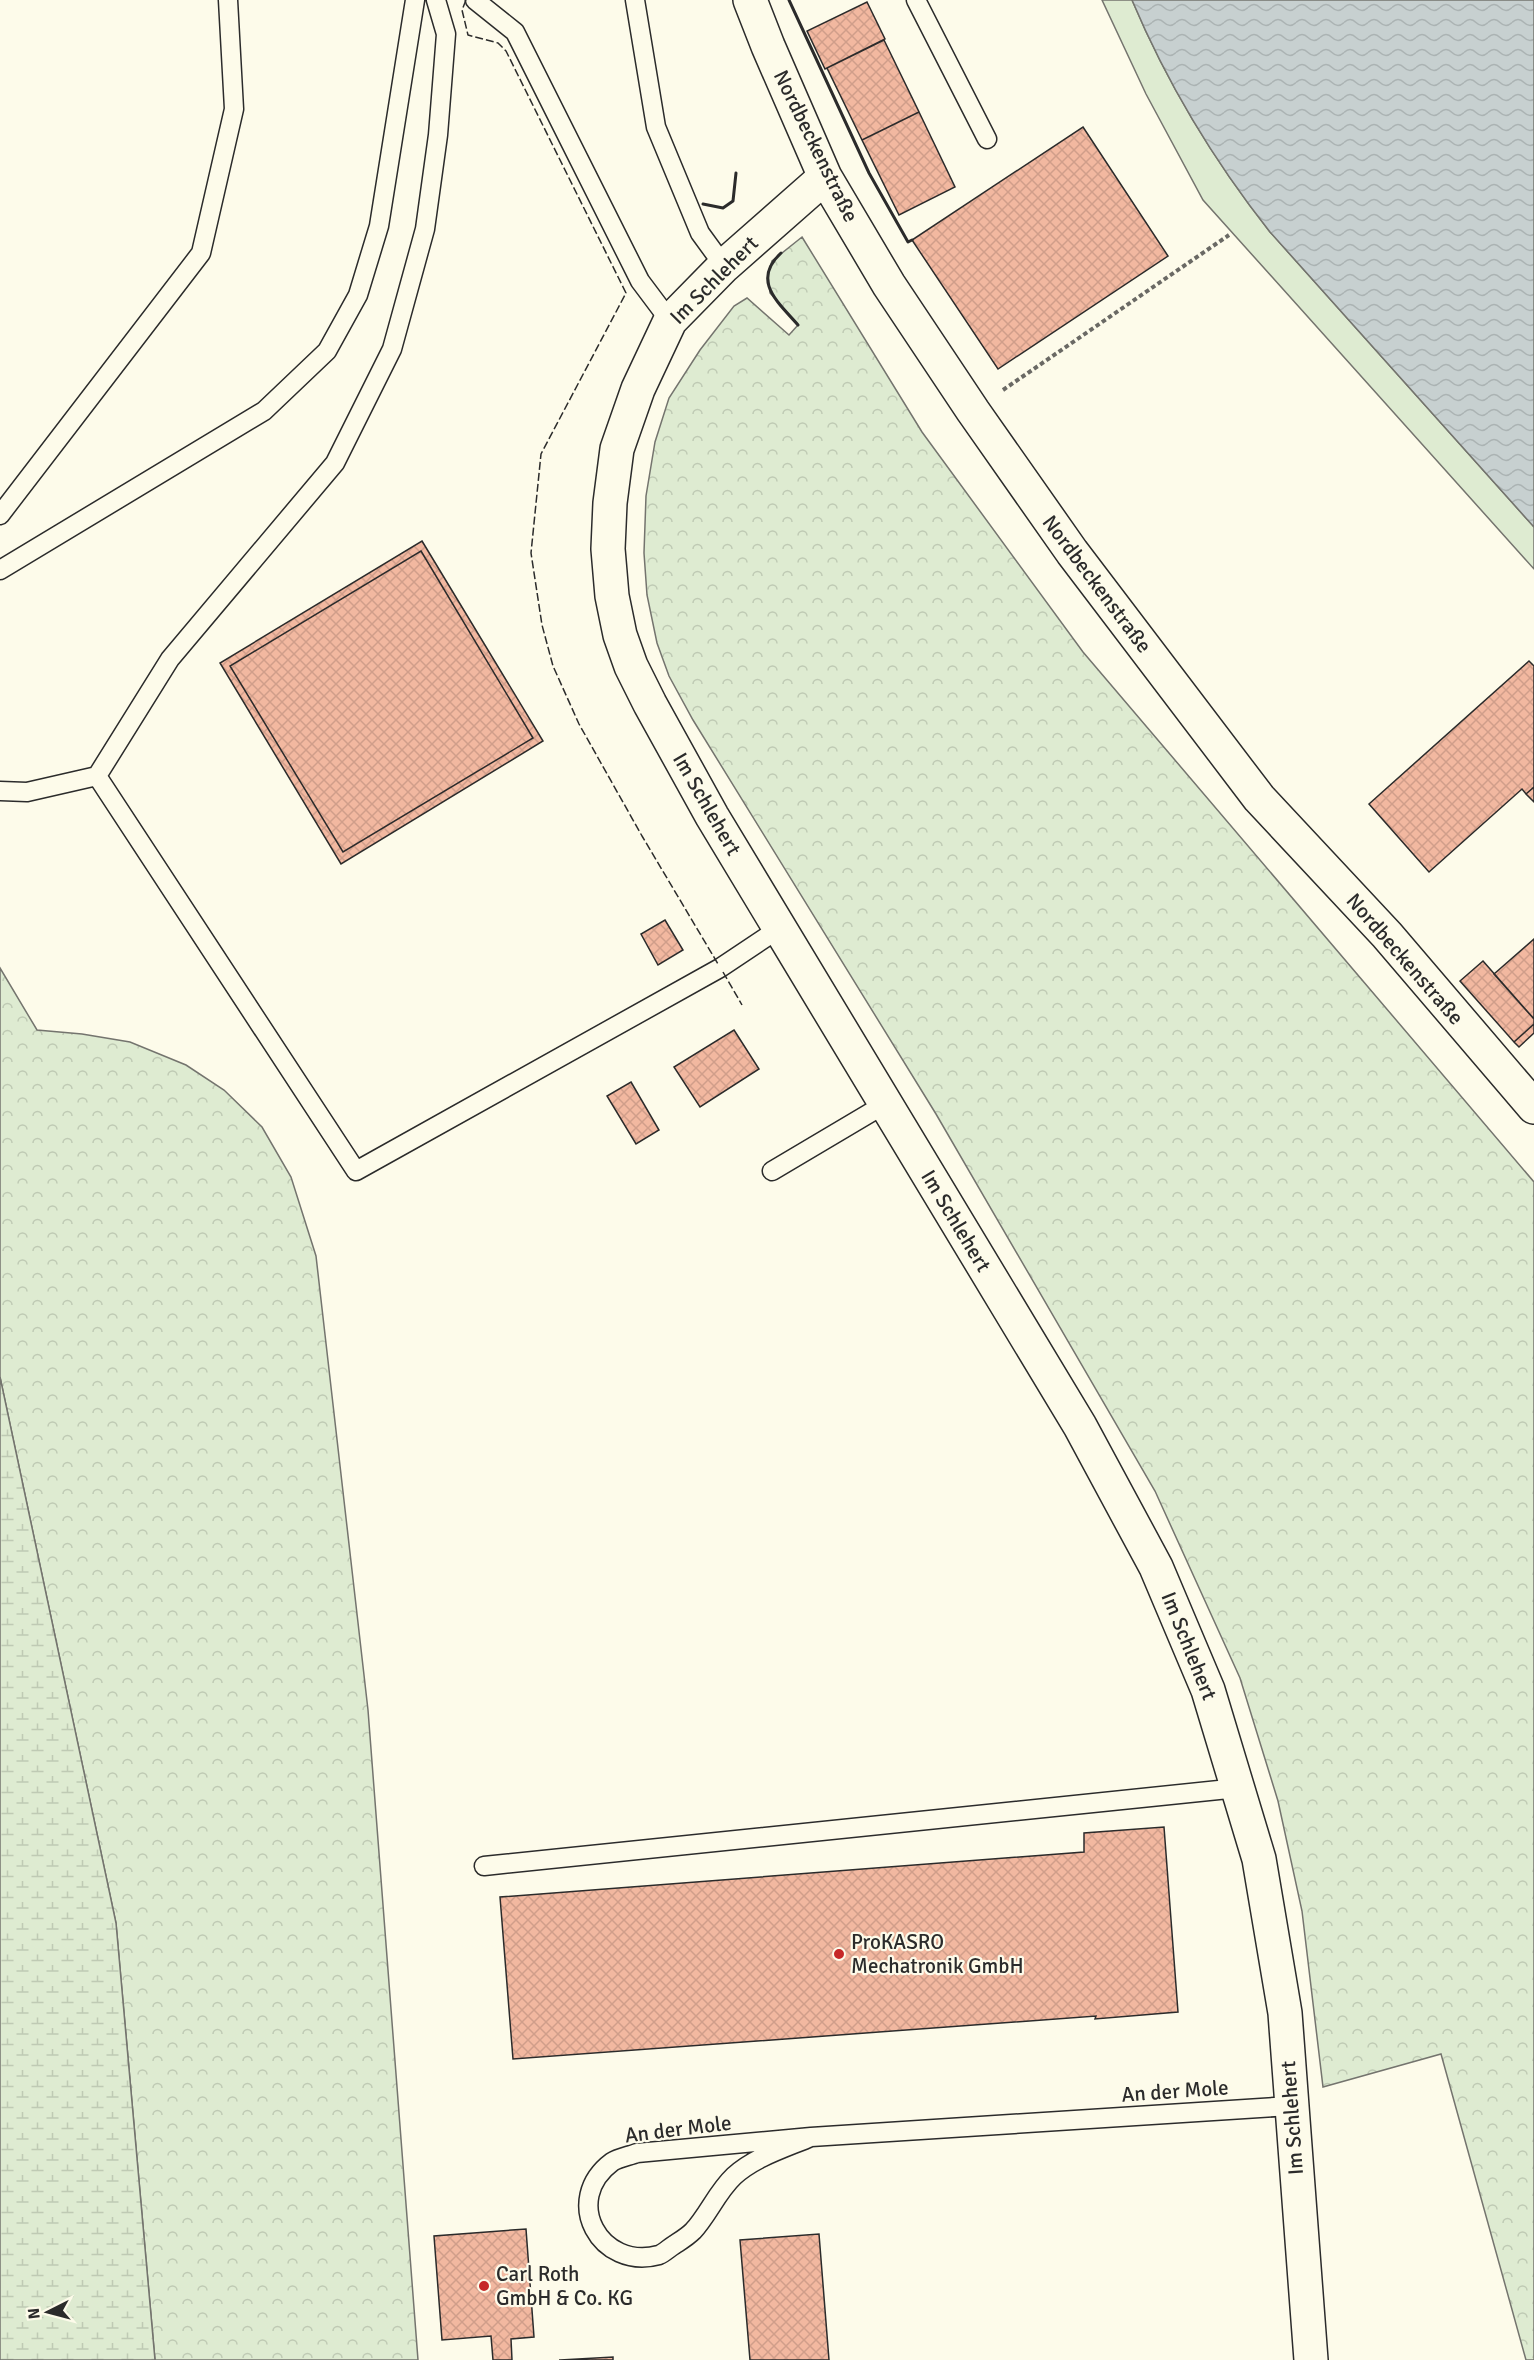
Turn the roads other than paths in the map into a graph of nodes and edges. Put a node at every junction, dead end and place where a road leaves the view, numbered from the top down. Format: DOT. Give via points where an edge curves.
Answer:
graph roads {
  1 [pos="228,0"];
  2 [pos="415,0"];
  3 [pos="436,0"];
  4 [pos="475,0"];
  5 [pos="635,0"];
  6 [pos="750,0"];
  7 [pos="916,0"];
  8 [pos="987,139"];
  9 [pos="825,177"];
  10 [pos="724,266"];
  11 [pos="670,321"];
  12 [pos="0,515"];
  13 [pos="0,570"];
  14 [pos="97,776"];
  15 [pos="0,791"];
  16 [pos="780,928"];
  17 [pos="885,1104"];
  18 [pos="1534,1107"];
  19 [pos="772,1171"];
  20 [pos="1238,1788"];
  21 [pos="484,1866"];
  22 [pos="1291,2106"];
  23 [pos="811,2137"];
  24 [pos="1311,2360"];
  1 -- 12 [label="lane" via="234,109 201,254"];
  2 -- 13 [label="lane" via="379,226 358,295 327,351 264,411"];
  3 -- 14 [label="lane" via="446,34 435,158 425,230 392,349 335,463 170,659"];
  4 -- 11 [label="lane" via="515,32 640,281"];
  5 -- 10 [label="lane" via="656,127 700,233"];
  6 -- 9 [label="street, Nordbeckenstraße"];
  7 -- 8 [label="lane"];
  9 -- 10 [label="street, Im Schlehert"];
  9 -- 18 [label="street, Nordbeckenstraße" via="889,285 973,411 1072,552 1259,798 1386,935"];
  10 -- 11 [label="street, Im Schlehert"];
  11 -- 16 [label="street, Im Schlehert" via="638,389 617,449 608,549 612,596 631,666 712,816"];
  14 -- 15 [label="lane" via="27,792"];
  14 -- 16 [label="lane" via="356,1171 720,968"];
  16 -- 17 [label="street, Im Schlehert"];
  17 -- 19 [label="lane"];
  17 -- 20 [label="street, Im Schlehert" via="1080,1426 1156,1567 1208,1690"];
  20 -- 21 [label="lane"];
  20 -- 22 [label="street, Im Schlehert" via="1259,1859 1283,2001"];
  22 -- 23 [label="lane, An der Mole"];
  22 -- 24 [label="street, Im Schlehert"];
  23 -- 23 [label="lane, An der Mole" via="637,2153 612,2162 596,2179 588,2216 605,2244 630,2257 660,2255 692,2232 734,2176 768,2155"];
}
